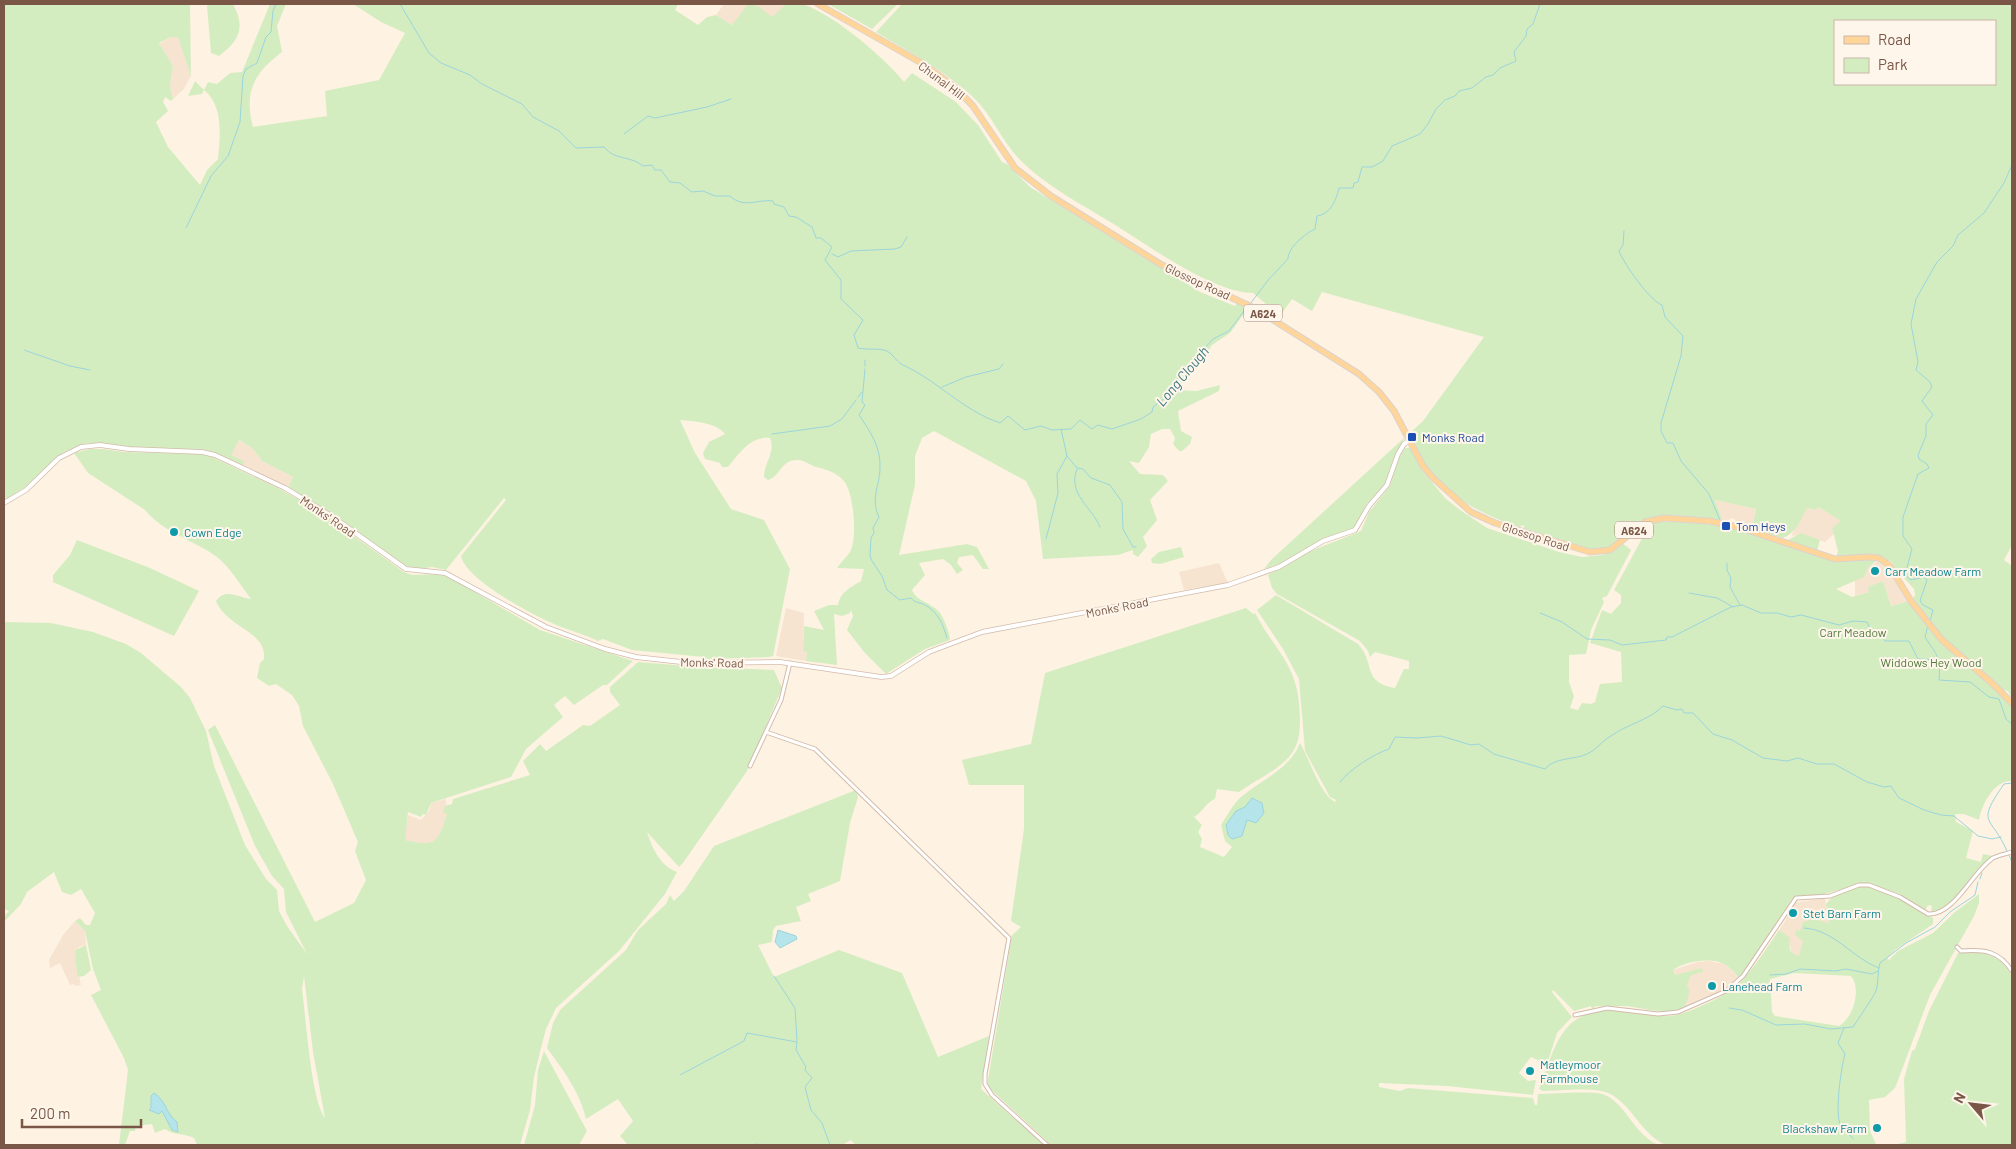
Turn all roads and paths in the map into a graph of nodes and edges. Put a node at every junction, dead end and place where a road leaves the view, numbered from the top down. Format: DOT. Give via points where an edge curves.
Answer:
graph roads {
  1 [pos="818,4"];
  2 [pos="1088,219"];
  3 [pos="1410,440"];
  4 [pos="4,503"];
  5 [pos="790,663"];
  6 [pos="2012,703"];
  7 [pos="766,732"];
  8 [pos="750,766"];
  9 [pos="2011,852"];
  10 [pos="1957,946"];
  11 [pos="2012,971"];
  12 [pos="1575,1015"];
  13 [pos="1048,1145"];
  1 -- 2 [label="main road, Chunal Hill / A624" via="926,65 956,88 973,106 1016,168"];
  2 -- 3 [label="main road, Glossop Road / A624" via="1174,271 1251,306 1356,372 1383,397"];
  3 -- 5 [label="street, Monks' Road" via="1398,454 1387,486 1369,506 1355,530 1323,541 1278,567 1228,585 982,632 919,656 886,677"];
  3 -- 6 [label="main road, Glossop Road / A624" via="1433,478 1471,512 1495,523 1590,552 1610,550 1645,522 1664,518 1732,526 1836,559 1879,558 1890,567 1911,601 1942,640"];
  4 -- 5 [label="street, Monks' Road" via="26,490 59,458 81,447 100,445 202,452 291,492 403,568 446,573 546,627 576,639 616,653 645,658 708,664"];
  5 -- 7 [label="street" via="785,688"];
  7 -- 8 [label="street"];
  7 -- 13 [label="street" via="815,749 1009,938 985,1084 992,1096"];
  9 -- 12 [label="street" via="1994,858 1951,903 1934,914 1928,914 1894,893 1865,885 1830,896 1796,898 1736,984 1684,1010 1658,1014 1607,1008"];
  10 -- 11 [label="street" via="1961,951 2000,955"];
}
